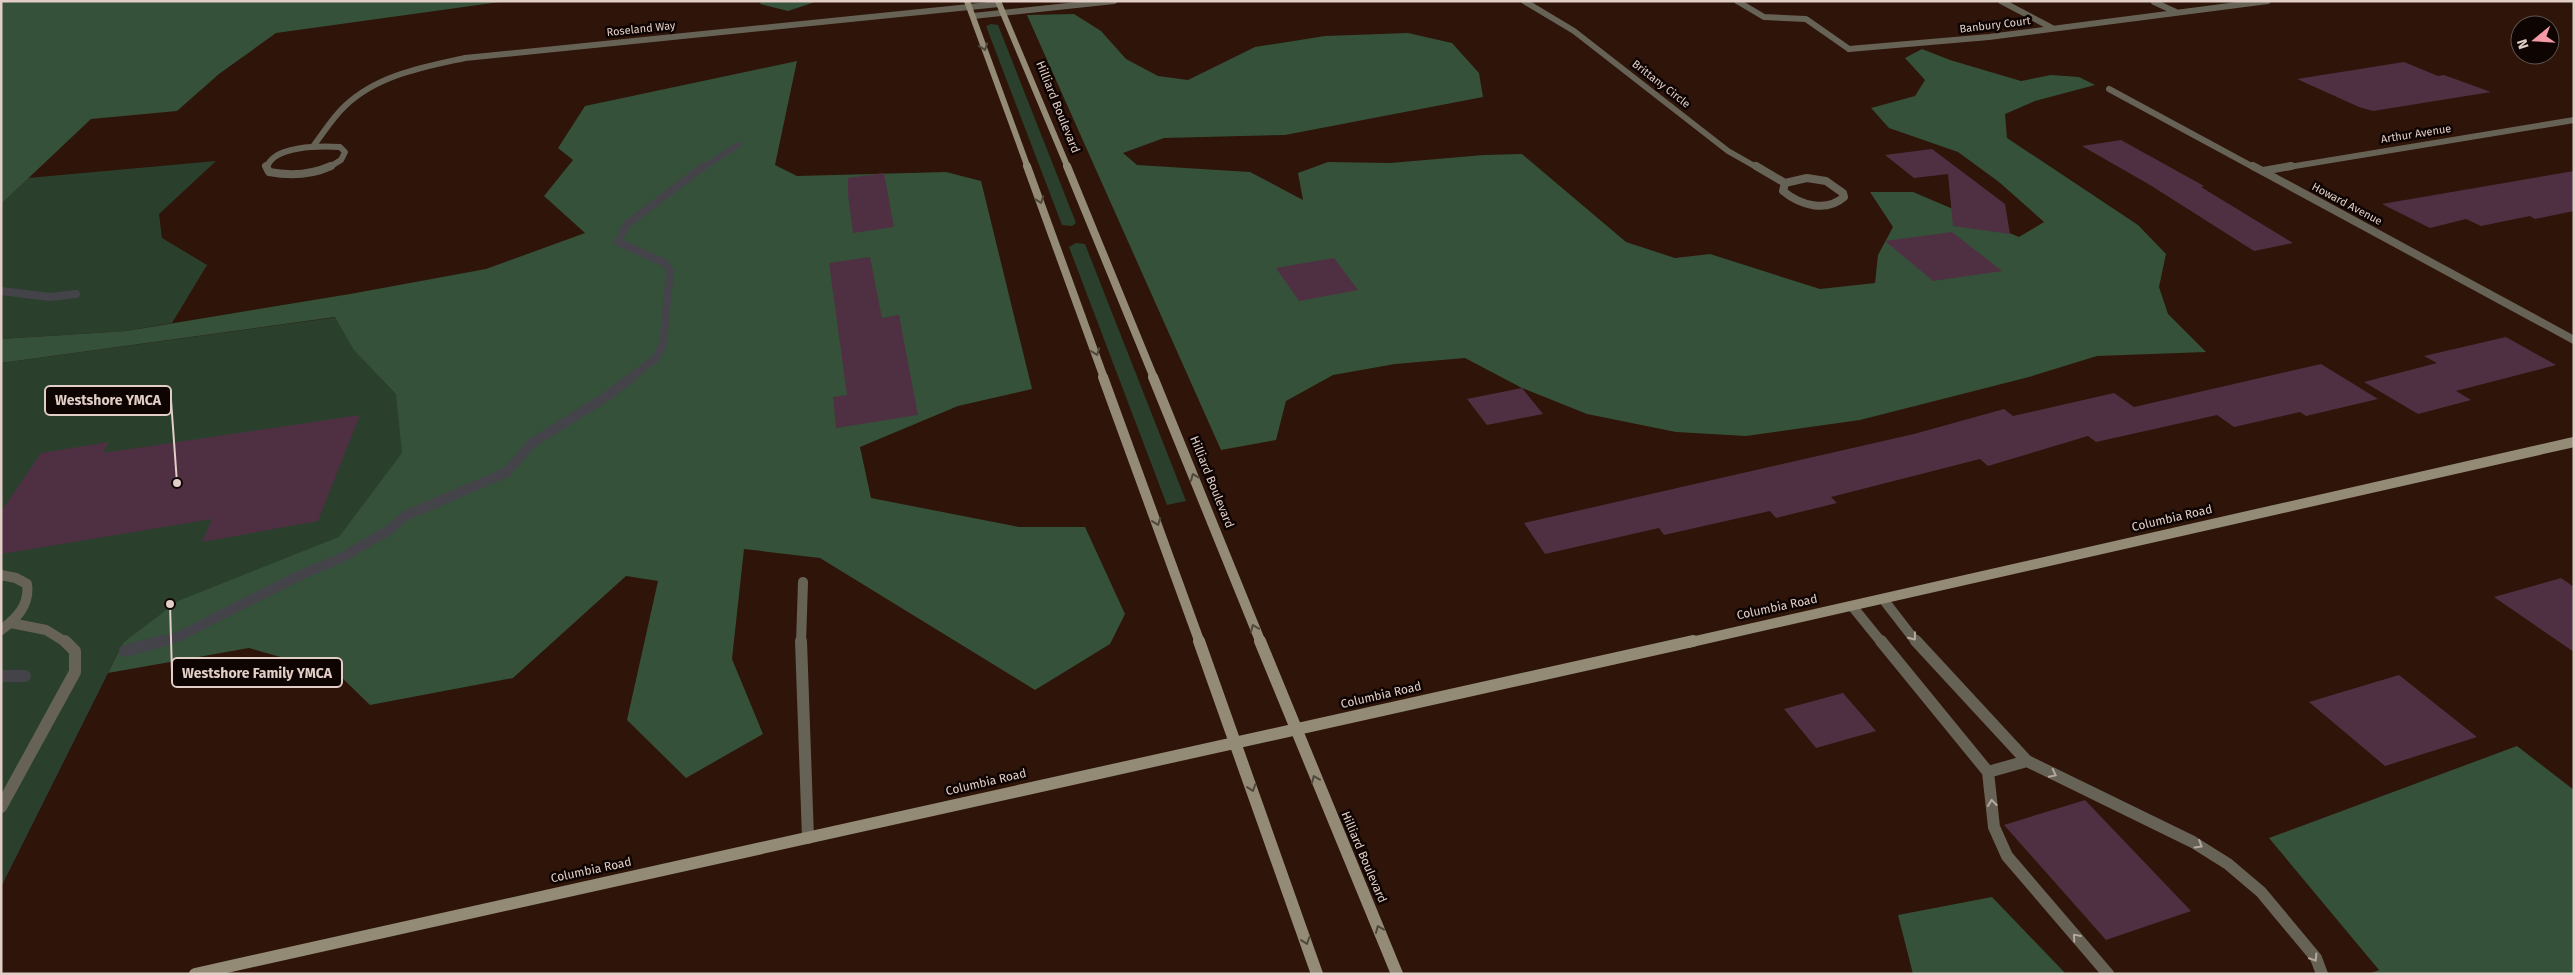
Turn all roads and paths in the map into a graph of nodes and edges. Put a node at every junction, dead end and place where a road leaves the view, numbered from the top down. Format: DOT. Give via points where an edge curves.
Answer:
graph roads {
  1 [pos="1114,1"];
  2 [pos="1524,1"];
  3 [pos="1737,1"];
  4 [pos="2001,1"];
  5 [pos="2268,1"];
  6 [pos="2154,2"];
  7 [pos="1000,6"];
  8 [pos="970,8"];
  9 [pos="2177,12"];
  10 [pos="2052,28"];
  11 [pos="2109,89"];
  12 [pos="2574,120"];
  13 [pos="314,145"];
  14 [pos="2263,171"];
  15 [pos="1785,183"];
  16 [pos="2574,340"];
  17 [pos="2574,442"];
  18 [pos="1,575"];
  19 [pos="803,582"];
  20 [pos="1883,599"];
  21 [pos="1852,606"];
  22 [pos="6,627"];
  23 [pos="1295,730"];
  24 [pos="1236,742"];
  25 [pos="2026,761"];
  26 [pos="1988,772"];
  27 [pos="1,807"];
  28 [pos="808,838"];
  29 [pos="195,974"];
  30 [pos="1317,974"];
  31 [pos="1398,974"];
  32 [pos="2108,974"];
  33 [pos="2322,974"];
  1 -- 7 [label="street, Roseland Way"];
  2 -- 15 [label="street, Brittany Circle" via="1574,31 1728,151"];
  3 -- 10 [label="street, Banbury Court" via="1764,17 1806,19 1849,49 1886,48"];
  4 -- 10 [label="street"];
  5 -- 9 [label="street, Banbury Court"];
  6 -- 9 [label="street"];
  7 -- 8 [label="street, Roseland Way"];
  23 -- 7 [label="main road, Hilliard Boulevard, one-way"];
  8 -- 13 [label="street, Roseland Way" via="466,58 421,68 373,87 346,105"];
  8 -- 24 [label="main road, one-way"];
  9 -- 10 [label="street, Banbury Court"];
  11 -- 14 [label="street, Howard Avenue"];
  12 -- 14 [label="street, Arthur Avenue"];
  13 -- 13 [label="street" via="340,147 345,152 330,166 308,173 282,175 270,172 266,166 272,159 292,150"];
  14 -- 16 [label="street, Howard Avenue"];
  15 -- 15 [label="street, Brittany Circle" via="1807,178 1826,181 1840,188 1844,197 1825,205 1804,203 1783,191"];
  17 -- 20 [label="main road, Columbia Road"];
  18 -- 22 [label="street" via="27,584 30,595 24,609"];
  19 -- 28 [label="street" via="801,654"];
  20 -- 21 [label="main road, Columbia Road"];
  20 -- 25 [label="street, one-way" via="1928,656"];
  21 -- 23 [label="main road, Columbia Road"];
  21 -- 26 [label="street"];
  22 -- 27 [label="street" via="38,625 61,636 75,651 75,672"];
  23 -- 24 [label="main road, Columbia Road"];
  31 -- 23 [label="main road, Hilliard Boulevard, one-way"];
  24 -- 28 [label="main road, Columbia Road"];
  24 -- 30 [label="main road, one-way"];
  25 -- 26 [label="street"];
  25 -- 33 [label="street, one-way" via="2193,842 2228,864 2261,892 2316,958"];
  32 -- 26 [label="street, one-way" via="2006,856 1994,826"];
  28 -- 29 [label="main road, Columbia Road"];
}
